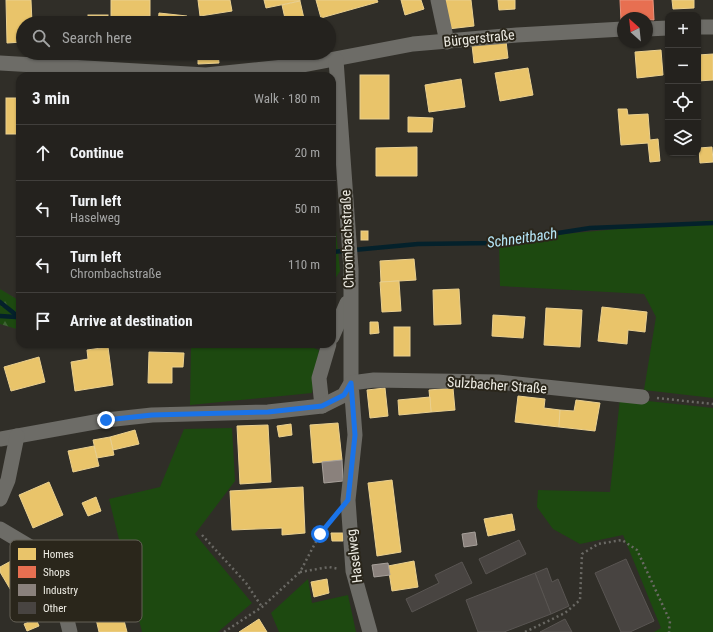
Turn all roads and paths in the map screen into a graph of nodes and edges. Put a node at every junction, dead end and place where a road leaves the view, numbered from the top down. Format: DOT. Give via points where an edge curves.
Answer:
graph roads {
  1 [pos="438,0"];
  2 [pos="701,27"];
  3 [pos="713,27"];
  4 [pos="665,28"];
  5 [pos="653,29"];
  6 [pos="617,30"];
  7 [pos="447,42"];
  8 [pos="336,60"];
  9 [pos="0,64"];
  10 [pos="150,72"];
  11 [pos="238,72"];
  12 [pos="350,298"];
  13 [pos="336,328"];
  14 [pos="328,348"];
  15 [pos="351,383"];
  16 [pos="642,397"];
  17 [pos="713,404"];
  18 [pos="322,406"];
  19 [pos="17,436"];
  20 [pos="0,439"];
  21 [pos="0,499"];
  22 [pos="348,500"];
  23 [pos="0,529"];
  24 [pos="202,536"];
  25 [pos="18,540"];
  26 [pos="353,571"];
  27 [pos="300,572"];
  28 [pos="262,607"];
  29 [pos="68,622"];
  30 [pos="70,632"];
  31 [pos="224,632"];
  32 [pos="370,632"];
  33 [pos="525,632"];
  34 [pos="669,632"];
  1 -- 7 [label="street"];
  2 -- 3 [label="street"];
  4 -- 5 [label="street"];
  6 -- 7 [label="street, Bürgerstraße" via="516,35"];
  7 -- 8 [label="street, Bürgerstraße" via="385,48"];
  8 -- 11 [label="street, Bürgerstraße"];
  8 -- 12 [label="street, Chrombachstraße" via="351,269"];
  9 -- 10 [label="street, Bürgerstraße"];
  12 -- 13 [label="street, Chrombachstraße"];
  12 -- 15 [label="street, Chrombachstraße"];
  14 -- 18 [label="street" via="319,378"];
  15 -- 16 [label="street, Sulzbacher Straße" via="374,380 498,382"];
  15 -- 18 [label="street" via="344,395"];
  15 -- 22 [label="street, Haselweg" via="355,435"];
  16 -- 17 [label="path"];
  18 -- 19 [label="street" via="268,412 152,415 106,420"];
  19 -- 20 [label="street"];
  19 -- 21 [label="street" via="8,480"];
  22 -- 26 [label="street, Haselweg"];
  22 -- 27 [label="path" via="320,534"];
  23 -- 25 [label="street"];
  24 -- 28 [label="path" via="246,583"];
  26 -- 27 [label="path" via="329,567"];
  26 -- 32 [label="street, Haselweg"];
  27 -- 28 [label="path"];
  28 -- 31 [label="path"];
  29 -- 30 [label="street"];
  33 -- 34 [label="path" via="565,613 580,600 582,554 598,544 622,540 637,550 670,621"];
}
